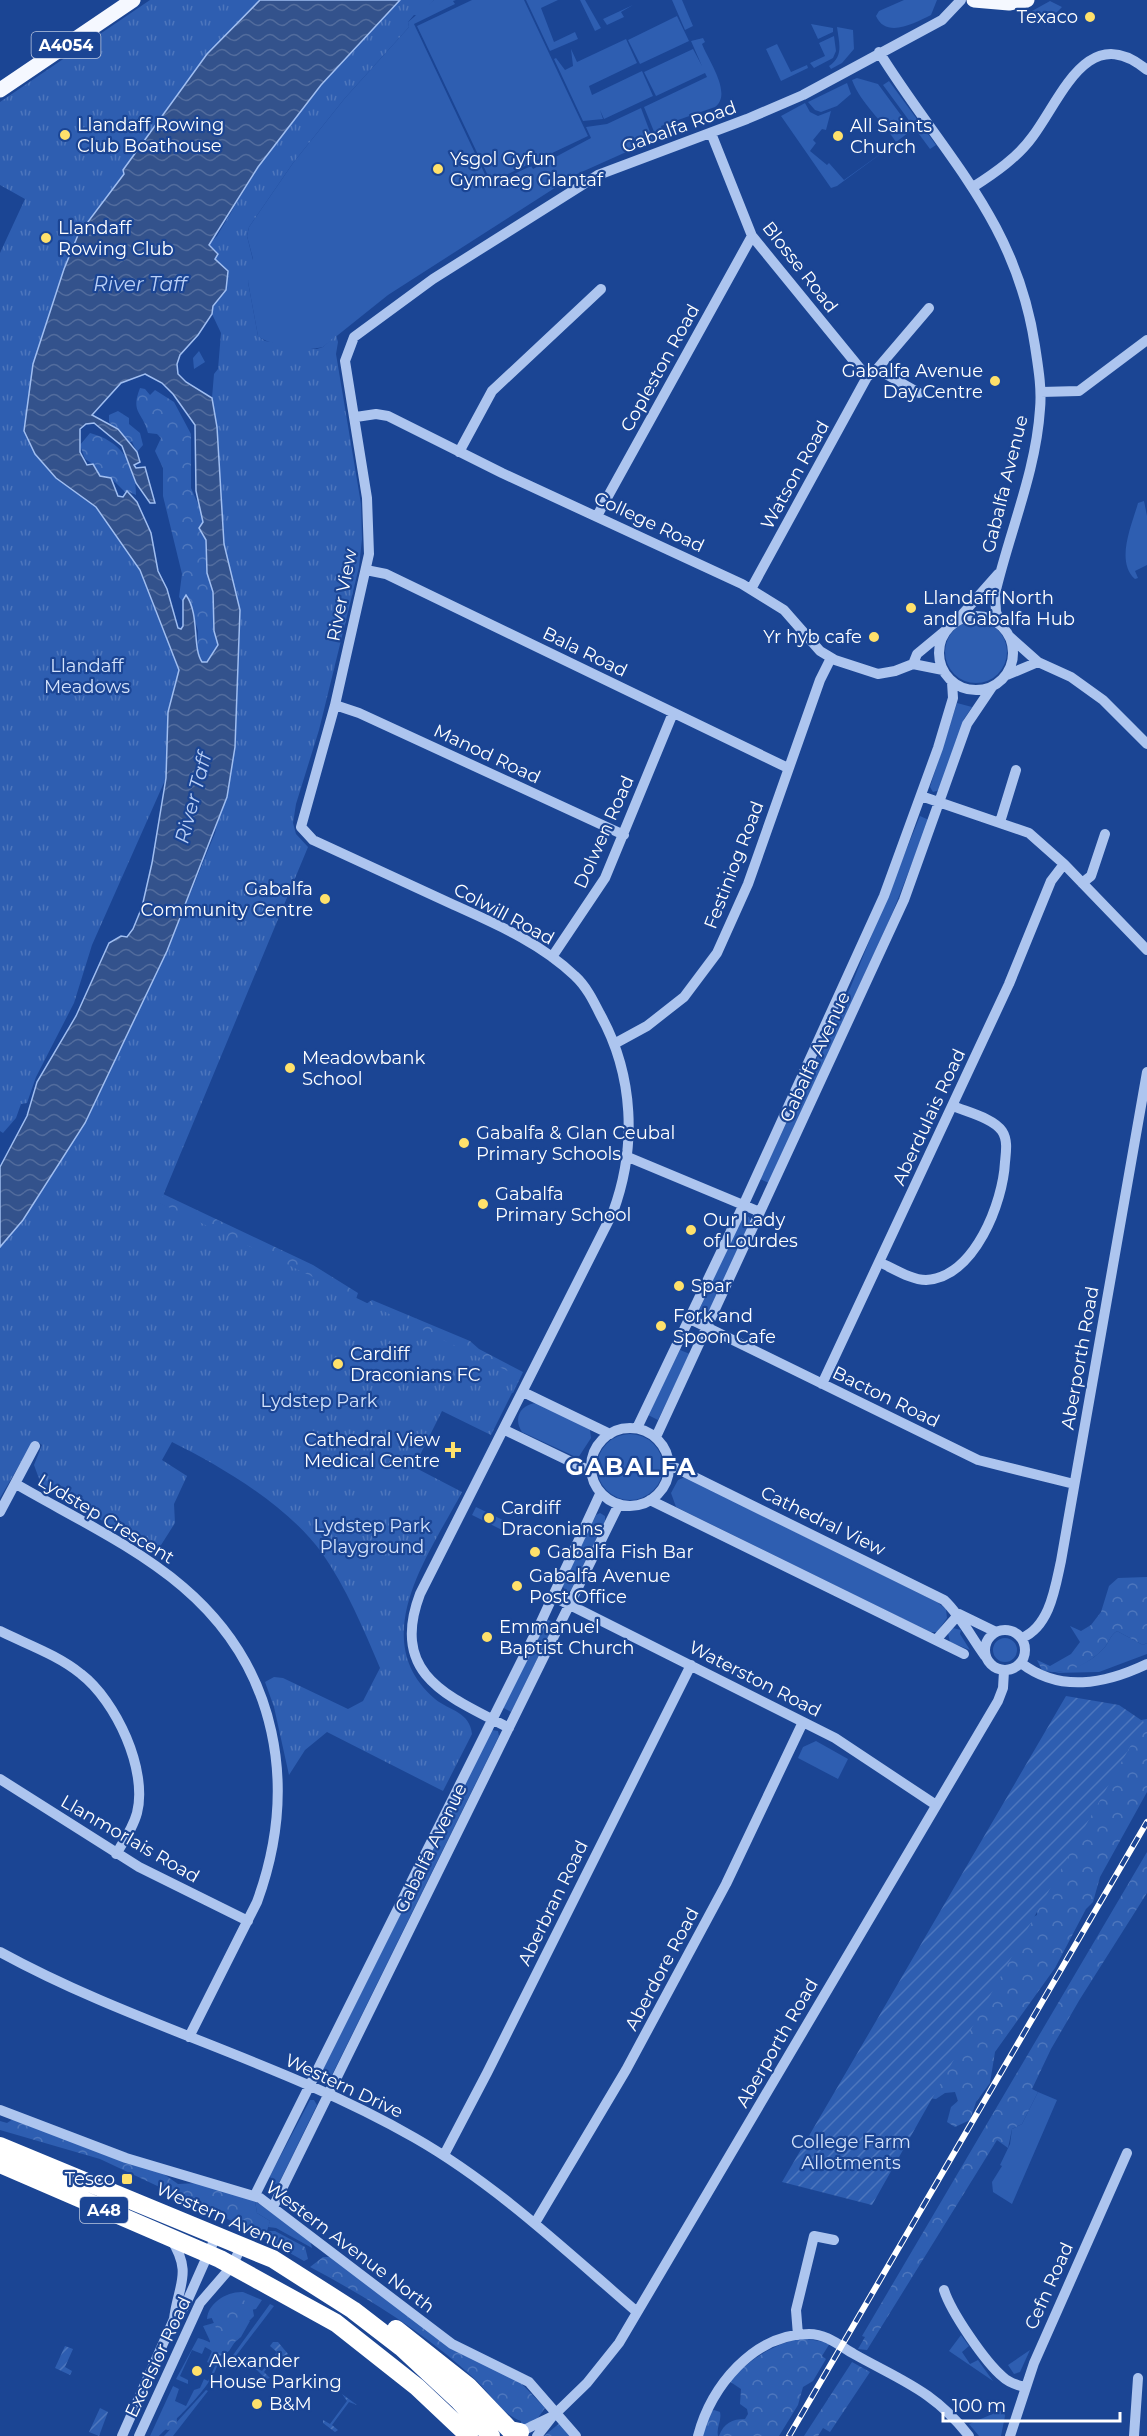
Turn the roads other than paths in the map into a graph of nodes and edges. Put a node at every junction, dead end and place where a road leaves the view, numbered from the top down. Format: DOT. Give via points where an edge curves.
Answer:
graph roads {
  1 [pos="132,0"];
  2 [pos="961,0"];
  3 [pos="974,0"];
  4 [pos="1027,0"];
  5 [pos="879,52"];
  6 [pos="1147,70"];
  7 [pos="0,90"];
  8 [pos="711,133"];
  9 [pos="973,187"];
  10 [pos="752,236"];
  11 [pos="601,289"];
  12 [pos="929,308"];
  13 [pos="354,337"];
  14 [pos="1147,340"];
  15 [pos="877,369"];
  16 [pos="867,377"];
  17 [pos="1041,392"];
  18 [pos="919,393"];
  19 [pos="356,417"];
  20 [pos="459,452"];
  21 [pos="597,516"];
  22 [pos="366,570"];
  23 [pos="1000,572"];
  24 [pos="751,589"];
  25 [pos="956,621"];
  26 [pos="1000,624"];
  27 [pos="946,630"];
  28 [pos="1010,637"];
  29 [pos="831,658"];
  30 [pos="1038,662"];
  31 [pos="913,664"];
  32 [pos="943,670"];
  33 [pos="1007,675"];
  34 [pos="952,682"];
  35 [pos="992,687"];
  36 [pos="335,705"];
  37 [pos="673,713"];
  38 [pos="1147,744"];
  39 [pos="788,768"];
  40 [pos="1016,770"];
  41 [pos="921,796"];
  42 [pos="941,803"];
  43 [pos="301,822"];
  44 [pos="1000,822"];
  45 [pos="1105,834"];
  46 [pos="624,835"];
  47 [pos="1064,864"];
  48 [pos="1082,884"];
  49 [pos="1147,950"];
  50 [pos="552,957"];
  51 [pos="615,1044"];
  52 [pos="1147,1072"];
  53 [pos="953,1106"];
  54 [pos="627,1157"];
  55 [pos="743,1206"];
  56 [pos="760,1212"];
  57 [pos="879,1262"];
  58 [pos="690,1319"];
  59 [pos="706,1327"];
  60 [pos="822,1384"];
  61 [pos="523,1392"];
  62 [pos="637,1428"];
  63 [pos="505,1430"];
  64 [pos="610,1434"];
  65 [pos="656,1437"];
  66 [pos="35,1446"];
  67 [pos="668,1464"];
  68 [pos="592,1472"];
  69 [pos="16,1484"];
  70 [pos="1074,1485"];
  71 [pos="600,1494"];
  72 [pos="650,1500"];
  73 [pos="619,1504"];
  74 [pos="0,1512"];
  75 [pos="552,1596"];
  76 [pos="568,1605"];
  77 [pos="958,1614"];
  78 [pos="0,1631"];
  79 [pos="996,1632"];
  80 [pos="1022,1638"];
  81 [pos="936,1640"];
  82 [pos="964,1654"];
  83 [pos="986,1656"];
  84 [pos="1021,1663"];
  85 [pos="1147,1664"];
  86 [pos="691,1665"];
  87 [pos="1004,1671"];
  88 [pos="491,1719"];
  89 [pos="803,1722"];
  90 [pos="509,1728"];
  91 [pos="0,1779"];
  92 [pos="936,1805"];
  93 [pos="116,1854"];
  94 [pos="248,1921"];
  95 [pos="0,1952"];
  96 [pos="189,2037"];
  97 [pos="310,2085"];
  98 [pos="328,2094"];
  99 [pos="0,2110"];
  100 [pos="0,2146"];
  101 [pos="1127,2153"];
  102 [pos="444,2155"];
  103 [pos="0,2164"];
  104 [pos="255,2195"];
  105 [pos="273,2207"];
  106 [pos="535,2223"];
  107 [pos="217,2234"];
  108 [pos="170,2238"];
  109 [pos="834,2240"];
  110 [pos="242,2245"];
  111 [pos="209,2254"];
  112 [pos="232,2266"];
  113 [pos="944,2290"];
  114 [pos="354,2310"];
  115 [pos="637,2312"];
  116 [pos="174,2319"];
  117 [pos="798,2335"];
  118 [pos="1138,2378"];
  119 [pos="1024,2387"];
  120 [pos="558,2416"];
  121 [pos="528,2434"];
  122 [pos="122,2436"];
  123 [pos="139,2436"];
  124 [pos="469,2436"];
  125 [pos="491,2436"];
  126 [pos="576,2436"];
  127 [pos="698,2436"];
  128 [pos="969,2436"];
  129 [pos="1010,2436"];
  130 [pos="1134,2436"];
  1 -- 7 [label="main road, A4054"];
  2 -- 5 [label="street, Gabalfa Road" via="942,20"];
  3 -- 4 [label="main road"];
  5 -- 8 [label="street, Gabalfa Road" via="803,95"];
  5 -- 9 [label="street, Gabalfa Avenue" via="901,89"];
  6 -- 9 [label="street" via="1122,56 1105,55 1087,61 1024,147"];
  8 -- 10 [label="street, Blosse Road"];
  8 -- 13 [label="street, Gabalfa Road" via="611,170 572,190 432,279"];
  9 -- 17 [label="street, Gabalfa Avenue" via="994,221 1019,276 1033,333"];
  10 -- 16 [label="street, Blosse Road"];
  10 -- 21 [label="street, Copleston Road"];
  11 -- 20 [label="street" via="492,391"];
  12 -- 15 [label="street"];
  13 -- 19 [label="street, River View" via="345,362"];
  14 -- 17 [label="street" via="1079,390"];
  15 -- 16 [label="street"];
  15 -- 18 [label="street"];
  16 -- 24 [label="street, Watson Road"];
  17 -- 23 [label="street, Gabalfa Avenue" via="1031,464"];
  19 -- 20 [label="street, College Road" via="388,416"];
  19 -- 22 [label="street, River View" via="369,519"];
  20 -- 21 [label="street, College Road"];
  21 -- 24 [label="street, College Road"];
  22 -- 36 [label="street, River View"];
  22 -- 37 [label="street, Bala Road" via="386,574"];
  23 -- 25 [label="street, Gabalfa Avenue"];
  23 -- 26 [label="street, Gabalfa Avenue" via="995,602"];
  24 -- 29 [label="street, College Road" via="790,615"];
  25 -- 26 [label="street" via="980,615"];
  25 -- 27 [label="street"];
  26 -- 28 [label="street"];
  27 -- 31 [label="street" via="917,654"];
  27 -- 32 [label="street" via="939,649"];
  28 -- 30 [label="street"];
  28 -- 33 [label="street" via="1013,663"];
  29 -- 31 [label="street, College Road" via="878,674"];
  29 -- 39 [label="street, Festiniog Road"];
  30 -- 33 [label="street"];
  30 -- 38 [label="street" via="1093,692"];
  31 -- 32 [label="street, College Road"];
  32 -- 34 [label="street"];
  33 -- 35 [label="street"];
  34 -- 35 [label="street" via="971,690"];
  34 -- 41 [label="street, Gabalfa Avenue" via="953,698"];
  35 -- 42 [label="street, Gabalfa Avenue" via="967,724"];
  36 -- 43 [label="street, River View"];
  36 -- 46 [label="street, Manod Road"];
  37 -- 39 [label="street, Bala Road"];
  37 -- 46 [label="street, Dolwen Road"];
  39 -- 51 [label="street, Festiniog Road" via="748,884 717,953 684,997 647,1026"];
  40 -- 44 [label="street"];
  41 -- 42 [label="street"];
  41 -- 55 [label="street, Gabalfa Avenue" via="855,963"];
  42 -- 44 [label="street"];
  42 -- 56 [label="street, Gabalfa Avenue" via="873,971"];
  43 -- 50 [label="street, Colwill Road" via="304,834 313,840 504,928"];
  44 -- 47 [label="street" via="1029,833"];
  45 -- 48 [label="street" via="1090,876"];
  46 -- 50 [label="street, Dolwen Road" via="589,906"];
  47 -- 48 [label="street"];
  47 -- 53 [label="street, Aberdulais Road" via="1051,880"];
  48 -- 49 [label="street"];
  50 -- 51 [label="street, Colwill Road" via="586,989"];
  51 -- 54 [label="street, Colwill Road" via="627,1095"];
  52 -- 70 [label="street, Aberporth Road"];
  53 -- 57 [label="street, Aberdulais Road"];
  53 -- 57 [label="street" via="994,1124 1004,1135 1005,1172 994,1216 962,1262 938,1276 917,1278"];
  54 -- 55 [label="street"];
  54 -- 61 [label="street, Colwill Road" via="618,1200 605,1232"];
  55 -- 56 [label="street"];
  55 -- 58 [label="street, Gabalfa Avenue"];
  56 -- 59 [label="street, Gabalfa Avenue"];
  57 -- 60 [label="street, Aberdulais Road"];
  58 -- 59 [label="street, Bacton Road"];
  58 -- 62 [label="street, Gabalfa Avenue"];
  59 -- 60 [label="street, Bacton Road"];
  59 -- 65 [label="street, Gabalfa Avenue"];
  60 -- 70 [label="street, Bacton Road" via="978,1461"];
  61 -- 63 [label="street, Colwill Road"];
  61 -- 64 [label="street"];
  62 -- 64 [label="street"];
  62 -- 65 [label="street"];
  63 -- 68 [label="street"];
  63 -- 88 [label="street, Colwill Road" via="420,1594 412,1626 419,1662 432,1682 452,1700"];
  64 -- 68 [label="street" via="598,1445"];
  65 -- 67 [label="street" via="667,1454"];
  66 -- 69 [label="street"];
  67 -- 72 [label="street" via="664,1486"];
  67 -- 77 [label="street, Cathedral View" via="938,1596"];
  68 -- 71 [label="street"];
  69 -- 74 [label="street"];
  69 -- 94 [label="street, Lydstep Crescent" via="149,1561 171,1578 205,1607 248,1665 271,1732 279,1782 268,1869"];
  70 -- 80 [label="street, Aberporth Road" via="1051,1601 1041,1624 1033,1634"];
  71 -- 73 [label="street"];
  71 -- 75 [label="street, Gabalfa Avenue"];
  72 -- 73 [label="street" via="635,1505"];
  72 -- 81 [label="street"];
  73 -- 76 [label="street, Gabalfa Avenue"];
  75 -- 76 [label="street, Waterston Road"];
  75 -- 88 [label="street, Gabalfa Avenue"];
  76 -- 86 [label="street, Waterston Road"];
  76 -- 90 [label="street, Gabalfa Avenue"];
  77 -- 79 [label="street, Cathedral View"];
  77 -- 81 [label="street"];
  77 -- 83 [label="street, Cathedral View"];
  78 -- 93 [label="street" via="80,1673 103,1698 126,1737 138,1777 139,1801 133,1826"];
  79 -- 80 [label="street" via="1007,1630"];
  79 -- 83 [label="street" via="985,1645"];
  80 -- 84 [label="street" via="1026,1651"];
  81 -- 82 [label="street"];
  83 -- 87 [label="street" via="992,1666"];
  84 -- 85 [label="street" via="1046,1678 1074,1683 1109,1678"];
  84 -- 87 [label="street"];
  86 -- 89 [label="street, Waterston Road"];
  86 -- 102 [label="street, Aberbran Road"];
  87 -- 92 [label="street, Aberporth Road" via="998,1701"];
  88 -- 90 [label="street, Colwill Road"];
  88 -- 97 [label="street, Gabalfa Avenue"];
  89 -- 92 [label="street, Waterston Road"];
  89 -- 106 [label="street, Aberdore Road" via="726,1884 626,2070"];
  90 -- 98 [label="street, Gabalfa Avenue"];
  91 -- 93 [label="street, Llanmorlais Road"];
  92 -- 115 [label="street, Aberporth Road"];
  93 -- 94 [label="street, Llanmorlais Road"];
  94 -- 96 [label="street, Lydstep Crescent"];
  95 -- 96 [label="street, Western Drive" via="79,1992"];
  96 -- 97 [label="street, Western Drive"];
  97 -- 98 [label="street, Western Drive"];
  97 -- 104 [label="street, Gabalfa Avenue"];
  98 -- 102 [label="street, Western Drive"];
  98 -- 105 [label="street, Gabalfa Avenue"];
  99 -- 104 [label="street, Western Avenue North" via="126,2158"];
  100 -- 107 [label="highway, Western Avenue / A48"];
  101 -- 119 [label="street, Cefn Road"];
  102 -- 106 [label="street, Western Drive"];
  103 -- 108 [label="highway, A48"];
  104 -- 105 [label="street, Western Avenue North"];
  105 -- 120 [label="street, Western Avenue North" via="452,2344 529,2382"];
  106 -- 115 [label="street, Western Drive"];
  107 -- 110 [label="highway, Western Avenue / A48"];
  107 -- 111 [label="street"];
  108 -- 111 [label="highway, A48"];
  108 -- 116 [label="street, Excelsior Road" via="182,2256 185,2275"];
  109 -- 117 [label="street" via="814,2236 796,2310"];
  110 -- 112 [label="street, Excelsior Road"];
  110 -- 114 [label="highway, Western Avenue / A48" via="273,2259"];
  111 -- 112 [label="highway, A48"];
  111 -- 116 [label="street" via="185,2306"];
  112 -- 123 [label="street, Excelsior Road" via="200,2303"];
  112 -- 124 [label="highway, A48" via="336,2323 369,2346"];
  113 -- 119 [label="street" via="949,2305 998,2373"];
  114 -- 121 [label="highway" via="392,2326 415,2342 468,2386 510,2430"];
  114 -- 125 [label="highway, Western Avenue / A48" via="425,2369"];
  115 -- 120 [label="street, Aberporth Road" via="606,2360"];
  116 -- 122 [label="street, Excelsior Road"];
  117 -- 127 [label="street" via="763,2347 737,2367 708,2407"];
  117 -- 128 [label="street" via="830,2339 908,2381 936,2400"];
  118 -- 130 [label="street"];
  119 -- 129 [label="street, Cefn Road"];
  120 -- 121 [label="street, Aberporth Road"];
  120 -- 121 [label="street, Aberporth Road"];
  120 -- 126 [label="street, Western Avenue North"];
}
